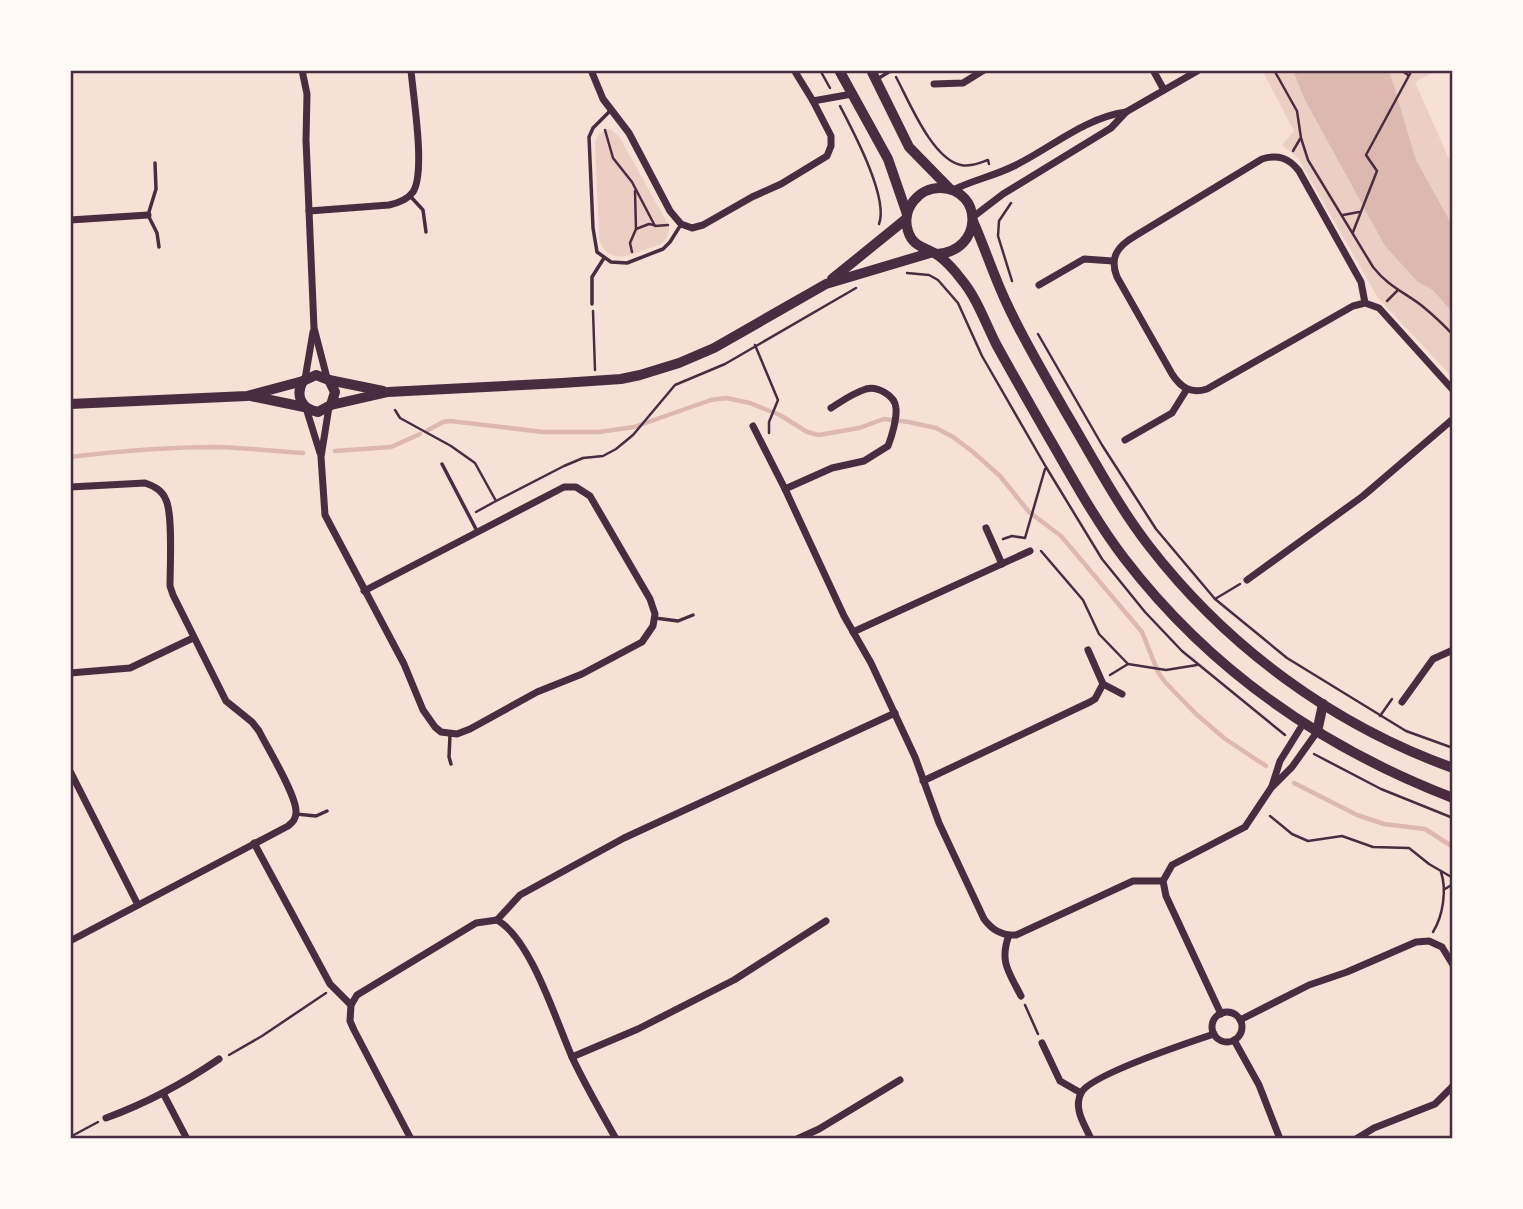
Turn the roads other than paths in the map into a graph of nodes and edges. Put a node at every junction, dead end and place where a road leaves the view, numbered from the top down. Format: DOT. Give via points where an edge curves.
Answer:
graph roads {
  1 [pos="302,70"];
  2 [pos="411,70"];
  3 [pos="591,70"];
  4 [pos="794,70"];
  5 [pos="839,70"];
  6 [pos="892,70"];
  7 [pos="984,70"];
  8 [pos="1153,70"];
  9 [pos="1199,70"];
  10 [pos="874,75"];
  11 [pos="934,84"];
  12 [pos="1164,90"];
  13 [pos="852,94"];
  14 [pos="813,101"];
  15 [pos="610,110"];
  16 [pos="1126,112"];
  17 [pos="155,163"];
  18 [pos="951,190"];
  19 [pos="410,195"];
  20 [pos="309,211"];
  21 [pos="148,215"];
  22 [pos="907,216"];
  23 [pos="973,219"];
  24 [pos="70,220"];
  25 [pos="681,224"];
  26 [pos="426,232"];
  27 [pos="159,247"];
  28 [pos="933,253"];
  29 [pos="604,258"];
  30 [pos="1113,261"];
  31 [pos="826,284"];
  32 [pos="1039,285"];
  33 [pos="1365,303"];
  34 [pos="592,304"];
  35 [pos="314,328"];
  36 [pos="328,379"];
  37 [pos="304,380"];
  38 [pos="1186,389"];
  39 [pos="1453,390"];
  40 [pos="388,392"];
  41 [pos="247,396"];
  42 [pos="70,404"];
  43 [pos="330,406"];
  44 [pos="305,407"];
  45 [pos="831,408"];
  46 [pos="1453,419"];
  47 [pos="753,426"];
  48 [pos="1125,440"];
  49 [pos="321,457"];
  50 [pos="442,464"];
  51 [pos="70,487"];
  52 [pos="785,489"];
  53 [pos="986,528"];
  54 [pos="477,531"];
  55 [pos="1030,551"];
  56 [pos="1002,564"];
  57 [pos="1247,580"];
  58 [pos="364,591"];
  59 [pos="693,615"];
  60 [pos="655,618"];
  61 [pos="853,632"];
  62 [pos="193,638"];
  63 [pos="1088,650"];
  64 [pos="1453,650"];
  65 [pos="70,673"];
  66 [pos="1103,684"];
  67 [pos="1122,694"];
  68 [pos="1402,702"];
  69 [pos="1323,704"];
  70 [pos="895,713"];
  71 [pos="1303,724"];
  72 [pos="1317,732"];
  73 [pos="450,734"];
  74 [pos="451,764"];
  75 [pos="1453,768"];
  76 [pos="70,771"];
  77 [pos="923,781"];
  78 [pos="1271,788"];
  79 [pos="1453,798"];
  80 [pos="327,811"];
  81 [pos="296,814"];
  82 [pos="254,843"];
  83 [pos="1163,881"];
  84 [pos="138,905"];
  85 [pos="497,920"];
  86 [pos="827,921"];
  87 [pos="1009,935"];
  88 [pos="70,941"];
  89 [pos="1453,965"];
  90 [pos="1021,996"];
  91 [pos="351,1005"];
  92 [pos="1221,1014"];
  93 [pos="1240,1020"];
  94 [pos="1214,1034"];
  95 [pos="1234,1040"];
  96 [pos="1042,1043"];
  97 [pos="572,1057"];
  98 [pos="219,1059"];
  99 [pos="900,1080"];
  100 [pos="1453,1086"];
  101 [pos="163,1093"];
  102 [pos="1081,1093"];
  103 [pos="106,1118"];
  104 [pos="187,1139"];
  105 [pos="411,1139"];
  106 [pos="616,1139"];
  107 [pos="797,1139"];
  108 [pos="1091,1139"];
  109 [pos="1280,1139"];
  110 [pos="1356,1139"];
  1 -- 20 [label="street" via="307,94"];
  2 -- 19 [label="street" via="419,172"];
  3 -- 15 [label="street"];
  4 -- 14 [label="street"];
  5 -- 13 [label="main road"];
  6 -- 10 [label="lane"];
  7 -- 11 [label="street" via="963,83"];
  8 -- 12 [label="street"];
  9 -- 12 [label="street"];
  10 -- 18 [label="main road" via="909,147"];
  12 -- 16 [label="street"];
  13 -- 14 [label="street"];
  13 -- 22 [label="main road" via="888,159"];
  14 -- 25 [label="street" via="831,136 827,156 704,225 692,228"];
  15 -- 25 [label="street" via="629,133"];
  15 -- 29 [label="lane" via="589,137 595,245"];
  16 -- 18 [label="street" via="1097,119 1010,168"];
  16 -- 23 [label="street" via="1111,128 1003,194"];
  17 -- 21 [label="lane" via="156,189"];
  18 -- 22 [label="main road" via="923,192"];
  18 -- 23 [label="main road" via="966,201"];
  19 -- 20 [label="street" via="389,205"];
  19 -- 26 [label="lane" via="423,210"];
  20 -- 35 [label="street"];
  21 -- 24 [label="street"];
  21 -- 27 [label="lane"];
  22 -- 28 [label="main road" via="912,240"];
  22 -- 31 [label="street"];
  23 -- 28 [label="main road" via="972,230 955,251"];
  23 -- 69 [label="main road" via="1017,324 1109,487 1149,546 1239,641"];
  25 -- 29 [label="lane" via="659,251 620,264"];
  28 -- 31 [label="street"];
  28 -- 71 [label="main road" via="971,292 1006,363 1122,556 1208,650"];
  29 -- 34 [label="lane" via="592,279"];
  30 -- 32 [label="street" via="1084,259"];
  30 -- 33 [label="street" via="1118,248 1135,236 1255,163 1279,156 1299,171 1361,282"];
  30 -- 38 [label="street" via="1116,277 1177,382"];
  31 -- 40 [label="street" via="724,342 640,375"];
  33 -- 38 [label="street" via="1207,389"];
  33 -- 39 [label="street" via="1379,308"];
  35 -- 36 [label="street"];
  35 -- 37 [label="street"];
  36 -- 37 [label="street" via="316,375"];
  36 -- 40 [label="street"];
  36 -- 43 [label="street" via="335,392"];
  37 -- 41 [label="street"];
  37 -- 44 [label="street" via="299,394"];
  38 -- 48 [label="street" via="1172,413"];
  40 -- 43 [label="street"];
  41 -- 42 [label="street"];
  41 -- 44 [label="street"];
  43 -- 44 [label="street" via="318,412"];
  43 -- 49 [label="street"];
  44 -- 49 [label="street"];
  45 -- 52 [label="street" via="869,388 883,391 896,408 888,446 864,461 832,468"];
  46 -- 57 [label="street" via="1363,496"];
  47 -- 52 [label="street"];
  49 -- 58 [label="street" via="324,515"];
  50 -- 54 [label="lane"];
  51 -- 62 [label="street" via="145,483 161,492 168,508 170,586"];
  52 -- 61 [label="street"];
  53 -- 56 [label="street"];
  54 -- 58 [label="street"];
  54 -- 60 [label="street" via="564,487 576,487 590,496 650,599"];
  55 -- 56 [label="street"];
  56 -- 61 [label="street"];
  58 -- 73 [label="street" via="428,718 441,732"];
  59 -- 60 [label="lane" via="678,621"];
  60 -- 73 [label="street" via="651,633 639,644 470,729"];
  61 -- 70 [label="street"];
  62 -- 65 [label="street" via="130,668"];
  62 -- 81 [label="street" via="226,701 259,731"];
  63 -- 66 [label="street"];
  64 -- 68 [label="street" via="1433,659"];
  66 -- 67 [label="street"];
  66 -- 77 [label="street" via="1090,702"];
  69 -- 71 [label="main road"];
  69 -- 72 [label="main road"];
  69 -- 75 [label="main road" via="1386,740"];
  70 -- 77 [label="street"];
  70 -- 85 [label="street" via="624,838 520,895"];
  71 -- 72 [label="main road"];
  71 -- 78 [label="street" via="1280,761"];
  72 -- 78 [label="street"];
  72 -- 79 [label="main road" via="1381,768"];
  73 -- 74 [label="lane"];
  76 -- 84 [label="street"];
  77 -- 87 [label="street" via="984,919 995,931"];
  78 -- 83 [label="street" via="1245,827 1178,861"];
  80 -- 81 [label="lane" via="316,816"];
  81 -- 82 [label="street" via="289,825"];
  82 -- 84 [label="street"];
  82 -- 91 [label="street" via="330,984"];
  83 -- 87 [label="street" via="1133,881"];
  83 -- 92 [label="street"];
  84 -- 88 [label="street"];
  85 -- 91 [label="street" via="464,930 357,995"];
  85 -- 97 [label="street" via="516,937"];
  86 -- 97 [label="street" via="734,980"];
  87 -- 90 [label="street" via="1003,958"];
  89 -- 93 [label="street" via="1442,947 1416,942 1309,985"];
  91 -- 105 [label="street" via="354,1030"];
  92 -- 93 [label="street" via="1230,1013"];
  92 -- 94 [label="street" via="1213,1024"];
  93 -- 95 [label="street" via="1240,1033"];
  94 -- 95 [label="street" via="1225,1042"];
  94 -- 102 [label="street" via="1090,1083"];
  95 -- 109 [label="street" via="1259,1085"];
  96 -- 102 [label="street" via="1060,1082"];
  97 -- 106 [label="street"];
  98 -- 101 [label="street"];
  99 -- 107 [label="street"];
  100 -- 110 [label="street" via="1435,1104"];
  101 -- 103 [label="street"];
  101 -- 104 [label="street"];
  102 -- 108 [label="street" via="1077,1110"];
}
